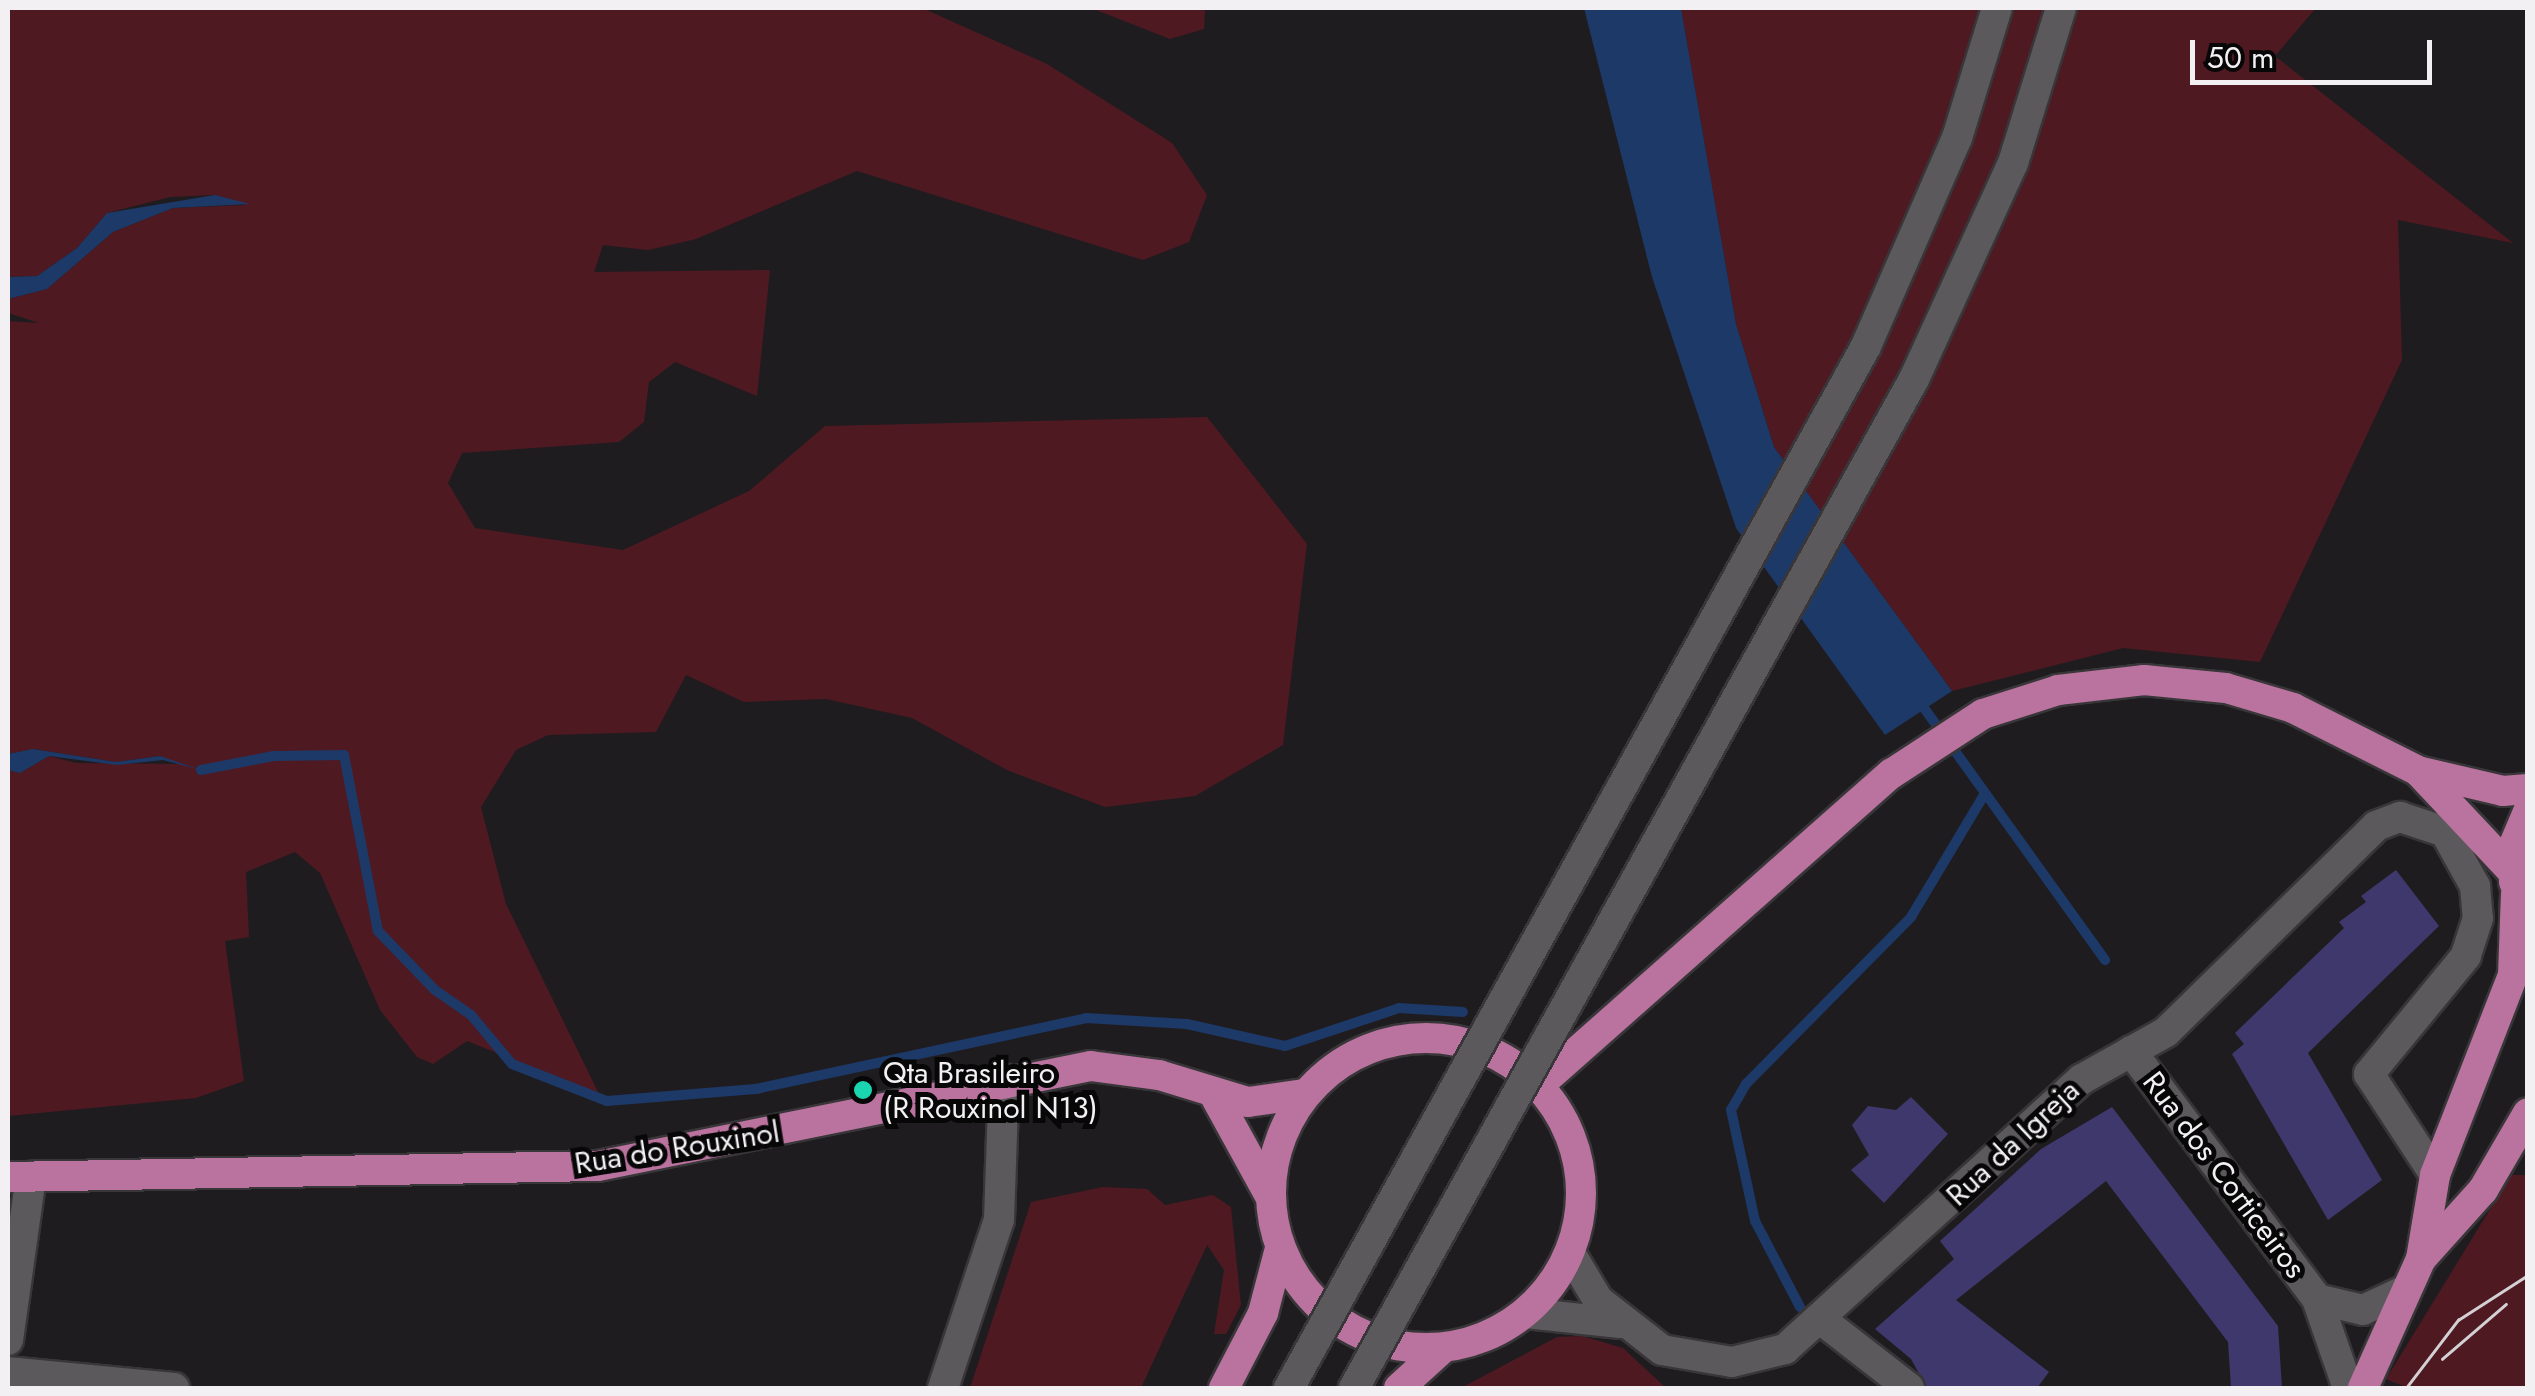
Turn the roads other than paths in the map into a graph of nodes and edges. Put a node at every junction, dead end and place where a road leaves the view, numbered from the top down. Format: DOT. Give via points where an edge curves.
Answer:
graph roads {
  1 [pos="1996,8"];
  2 [pos="2062,8"];
  3 [pos="2418,771"];
  4 [pos="2528,789"];
  5 [pos="2528,811"];
  6 [pos="2518,894"];
  7 [pos="2131,1051"];
  8 [pos="1004,1079"];
  9 [pos="1539,1086"];
  10 [pos="1305,1094"];
  11 [pos="1215,1096"];
  12 [pos="2528,1113"];
  13 [pos="2436,1175"];
  14 [pos="19,1177"];
  15 [pos="1270,1196"];
  16 [pos="1280,1248"];
  17 [pos="1570,1253"];
  18 [pos="2421,1259"];
  19 [pos="2406,1290"];
  20 [pos="2317,1299"];
  21 [pos="1526,1313"];
  22 [pos="1823,1321"];
  23 [pos="1620,1323"];
  24 [pos="8,1340"];
  25 [pos="1443,1348"];
  26 [pos="8,1372"];
  27 [pos="1727,1375"];
  28 [pos="174,1388"];
  29 [pos="943,1388"];
  30 [pos="1224,1388"];
  31 [pos="1290,1388"];
  32 [pos="1354,1388"];
  33 [pos="1398,1388"];
  34 [pos="1909,1388"];
  35 [pos="2348,1388"];
  36 [pos="2364,1388"];
  1 -- 31 [label="street, bridge" via="1957,138 1866,346"];
  2 -- 32 [label="street, bridge" via="2012,163 1914,379"];
  3 -- 4 [label="main road" via="2491,790"];
  3 -- 6 [label="main road"];
  3 -- 9 [label="main road" via="2294,708 2193,683 2090,683 1979,716 1891,774"];
  5 -- 6 [label="main road"];
  6 -- 13 [label="main road" via="2514,975"];
  7 -- 13 [label="street, Rua da Igreja" via="2166,1032 2376,826 2400,817 2433,825 2459,849 2475,886 2478,918 2466,956 2369,1074"];
  7 -- 20 [label="street, Rua dos Corticeiros"];
  7 -- 22 [label="street, Rua da Igreja" via="2082,1079"];
  8 -- 11 [label="main road, Rua do Rouxinol" via="1090,1066 1158,1075"];
  8 -- 14 [label="main road, Rua do Rouxinol" via="735,1143 598,1166"];
  8 -- 29 [label="street" via="999,1220"];
  9 -- 10 [label="main road" via="1496,1054 1446,1038 1393,1040 1344,1060"];
  9 -- 17 [label="main road" via="1564,1122 1579,1164 1581,1210"];
  10 -- 11 [label="main road, Rua do Rouxinol" via="1248,1102"];
  10 -- 15 [label="main road" via="1278,1142"];
  11 -- 15 [label="main road"];
  12 -- 18 [label="main road" via="2484,1190"];
  13 -- 18 [label="main road"];
  14 -- 24 [label="street"];
  15 -- 16 [label="main road"];
  16 -- 25 [label="main road" via="1306,1292 1344,1326 1392,1345"];
  16 -- 30 [label="main road" via="1264,1314"];
  17 -- 21 [label="main road"];
  17 -- 23 [label="street, Rua da Igreja" via="1583,1283"];
  18 -- 19 [label="main road"];
  19 -- 20 [label="street" via="2363,1310"];
  19 -- 36 [label="main road"];
  20 -- 35 [label="street, Rua dos Corticeiros"];
  21 -- 23 [label="street, Rua da Igreja"];
  21 -- 25 [label="main road" via="1487,1336"];
  22 -- 27 [label="street, Rua da Igreja"];
  22 -- 34 [label="street"];
  23 -- 27 [label="street, Rua da Igreja" via="1662,1350"];
  25 -- 33 [label="main road"];
  26 -- 28 [label="street"];
}
